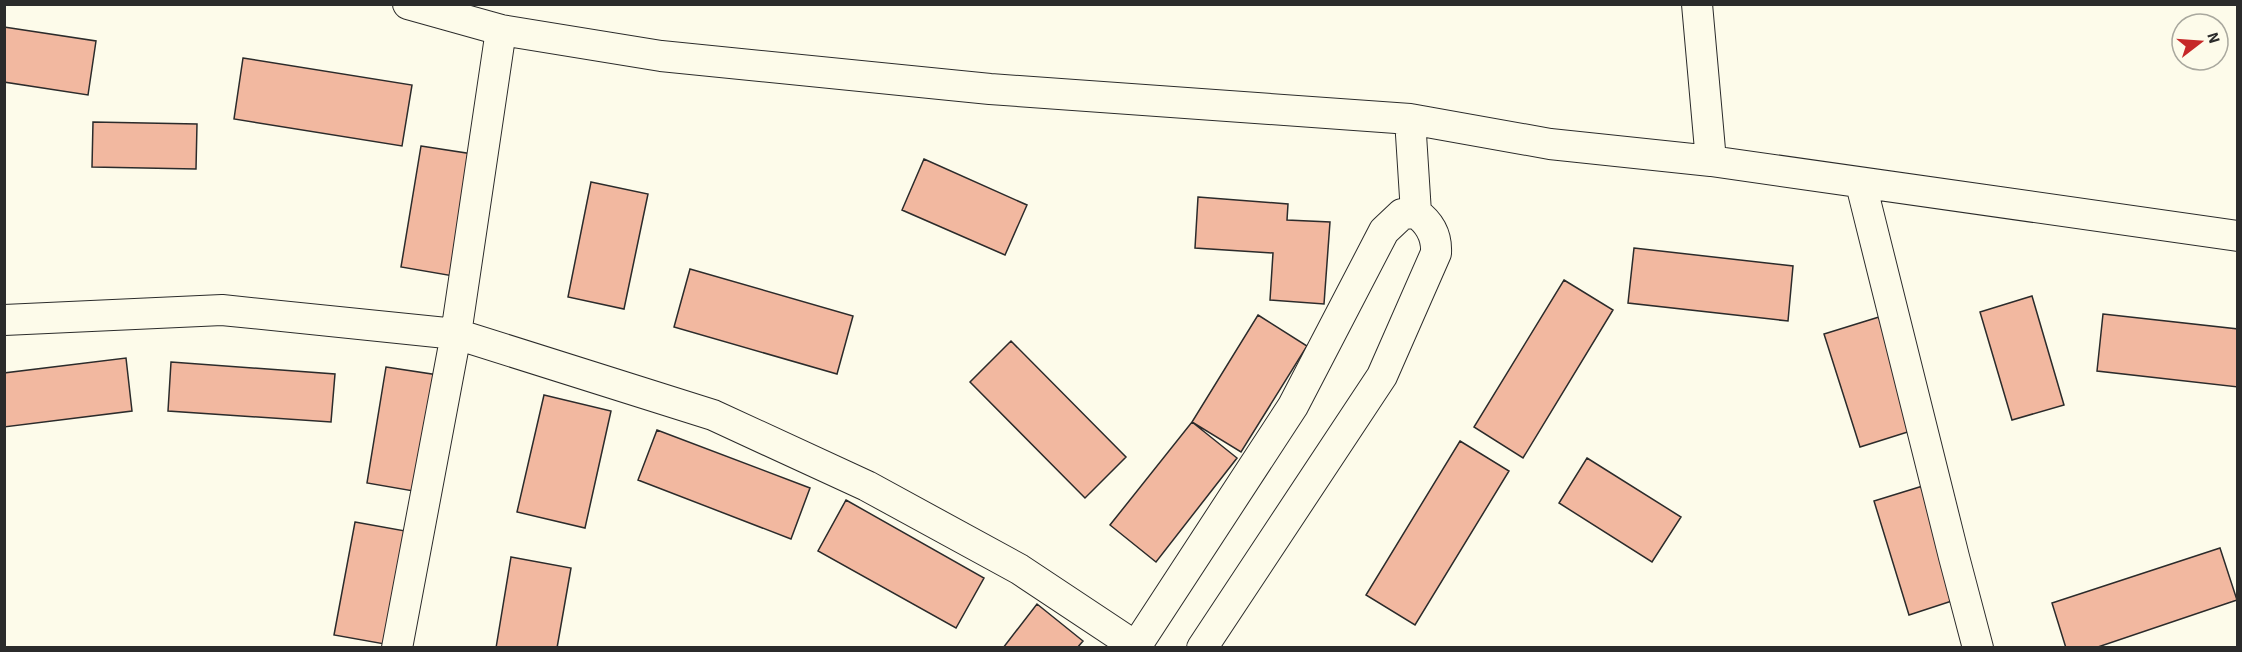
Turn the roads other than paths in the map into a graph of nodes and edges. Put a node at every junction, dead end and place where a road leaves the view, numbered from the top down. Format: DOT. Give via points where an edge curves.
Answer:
graph roads {
  1 [pos="408,4"];
  2 [pos="1697,4"];
  3 [pos="501,30"];
  4 [pos="1410,118"];
  5 [pos="1711,161"];
  6 [pos="1861,183"];
  7 [pos="1416,213"];
  8 [pos="2238,236"];
  9 [pos="4,320"];
  10 [pos="456,334"];
  11 [pos="1136,647"];
  12 [pos="396,648"];
  13 [pos="1202,648"];
  14 [pos="1978,648"];
  1 -- 3 [label="street"];
  2 -- 5 [label="street"];
  3 -- 4 [label="street" via="661,56 990,90"];
  3 -- 10 [label="street"];
  4 -- 5 [label="street" via="1550,144"];
  4 -- 7 [label="street"];
  5 -- 6 [label="street"];
  6 -- 8 [label="street"];
  6 -- 14 [label="street"];
  7 -- 11 [label="street" via="1402,214 1384,231 1293,406"];
  7 -- 13 [label="street" via="1424,218 1437,240 1436,253 1382,376"];
  9 -- 10 [label="street" via="222,310"];
  10 -- 11 [label="street" via="713,415 867,486 1019,568"];
  10 -- 12 [label="street"];
}
